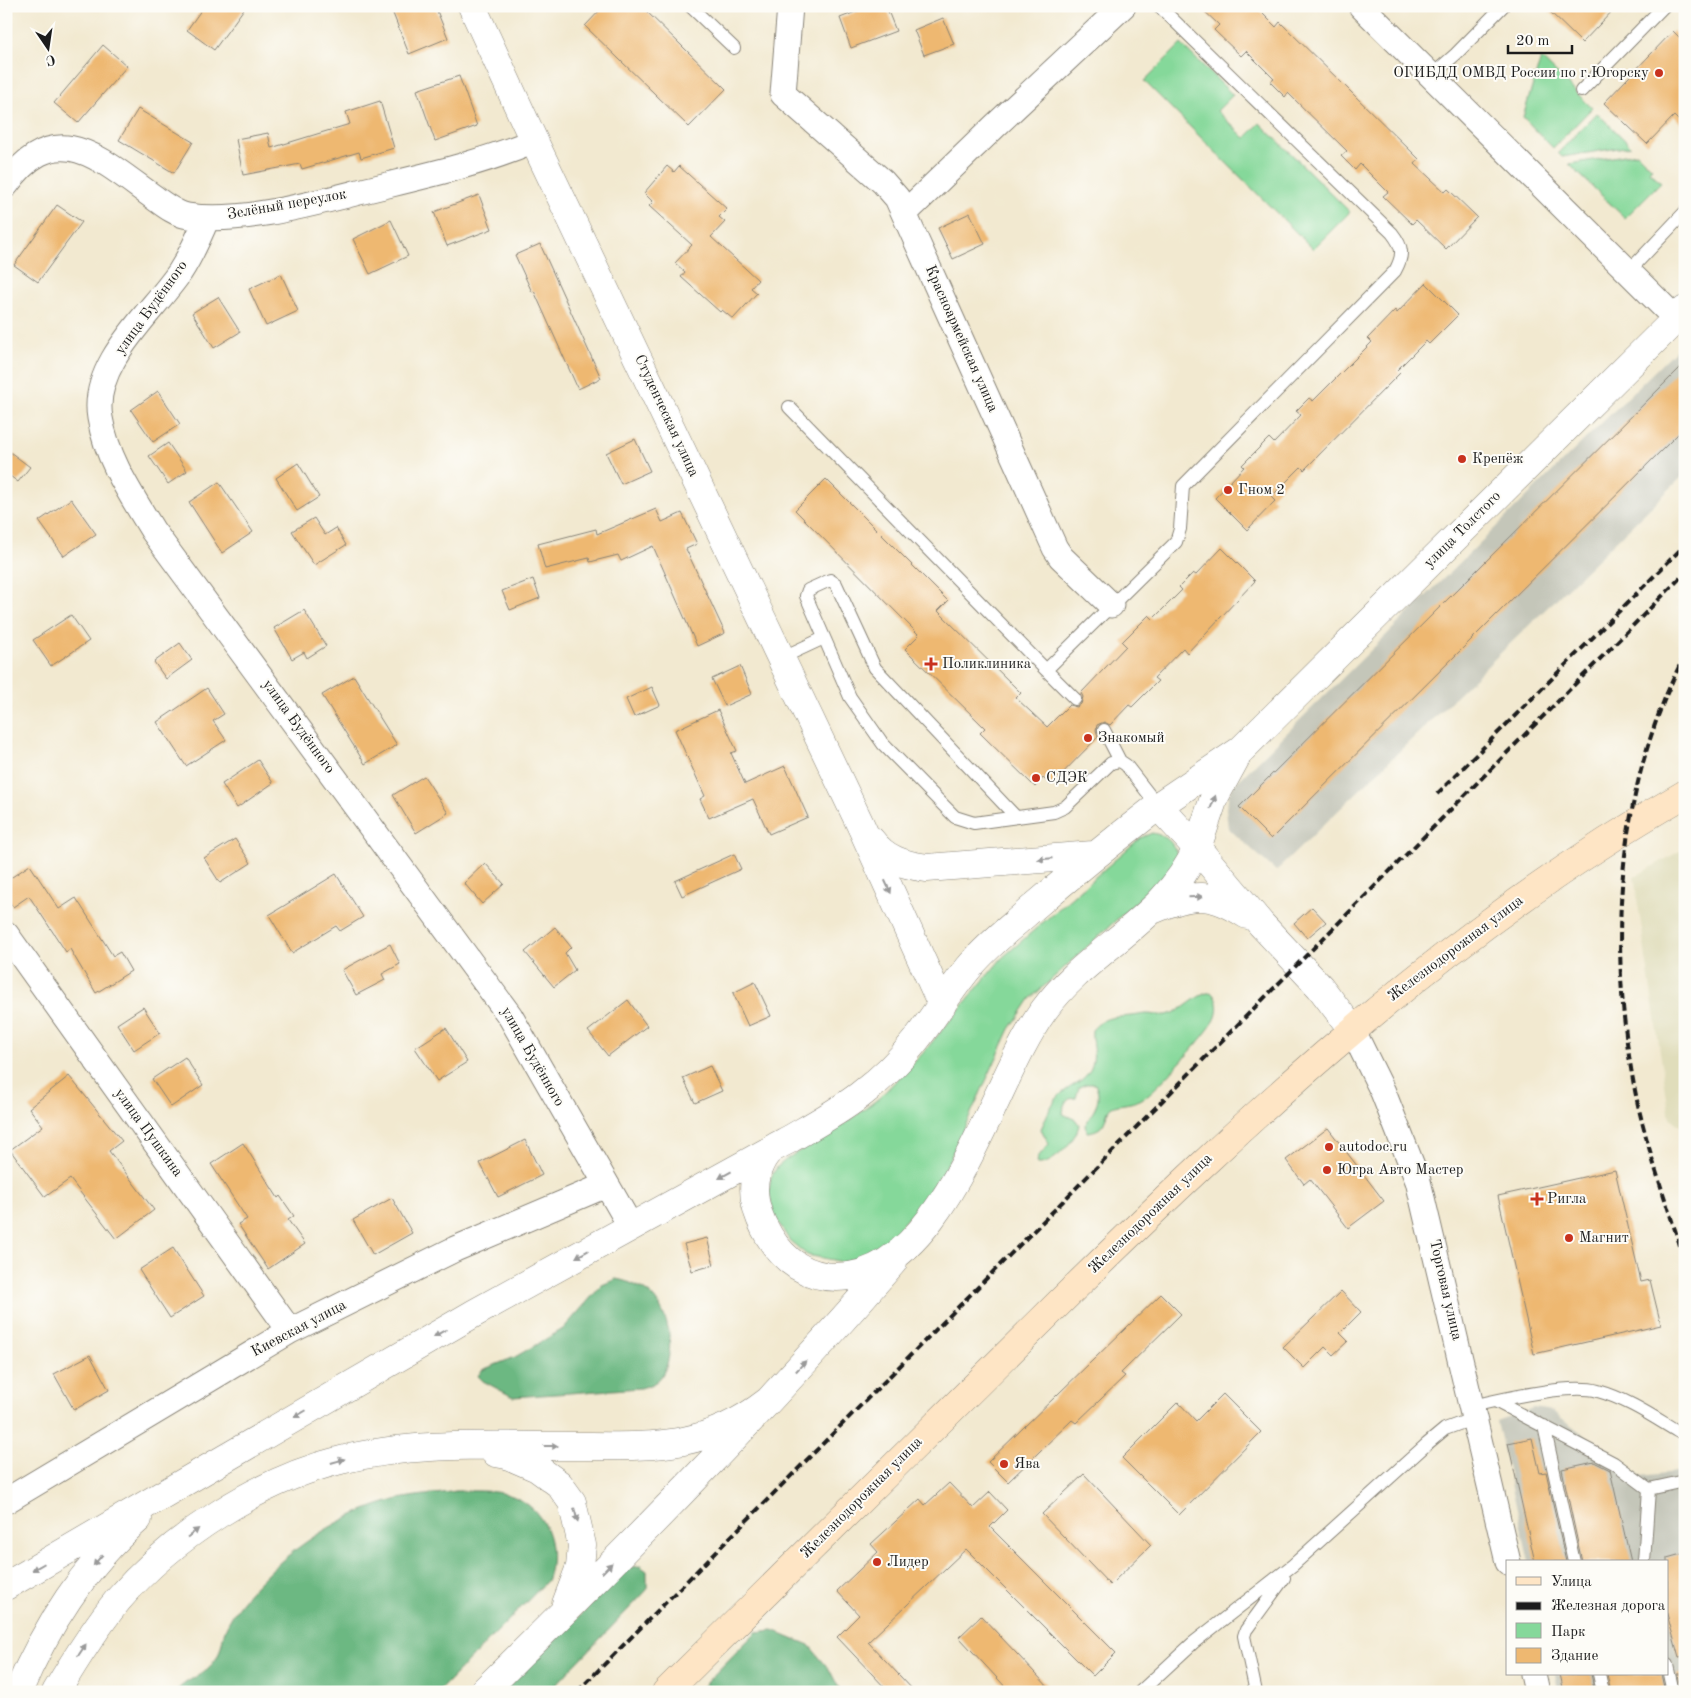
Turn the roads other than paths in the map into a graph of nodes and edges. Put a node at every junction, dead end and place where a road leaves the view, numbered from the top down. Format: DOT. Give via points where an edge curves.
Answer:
graph roads {
  1 [pos="472,6"];
  2 [pos="690,6"];
  3 [pos="790,6"];
  4 [pos="1123,6"];
  5 [pos="1159,6"];
  6 [pos="1361,6"];
  7 [pos="1503,6"];
  8 [pos="1664,6"];
  9 [pos="734,48"];
  10 [pos="1431,76"];
  11 [pos="1582,91"];
  12 [pos="534,141"];
  13 [pos="6,186"];
  14 [pos="1685,212"];
  15 [pos="905,213"];
  16 [pos="207,218"];
  17 [pos="1629,271"];
  18 [pos="1680,314"];
  19 [pos="789,407"];
  20 [pos="1111,605"];
  21 [pos="824,638"];
  22 [pos="781,658"];
  23 [pos="1046,670"];
  24 [pos="1075,699"];
  25 [pos="1104,730"];
  26 [pos="1241,750"];
  27 [pos="1120,761"];
  28 [pos="1685,794"];
  29 [pos="1158,806"];
  30 [pos="1016,817"];
  31 [pos="861,826"];
  32 [pos="1197,848"];
  33 [pos="1094,855"];
  34 [pos="1150,911"];
  35 [pos="1261,924"];
  36 [pos="6,934"];
  37 [pos="942,1005"];
  38 [pos="1352,1029"];
  39 [pos="767,1152"];
  40 [pos="606,1185"];
  41 [pos="631,1227"];
  42 [pos="900,1254"];
  43 [pos="290,1331"];
  44 [pos="767,1402"];
  45 [pos="1481,1408"];
  46 [pos="1544,1426"];
  47 [pos="1678,1430"];
  48 [pos="450,1446"];
  49 [pos="186,1480"];
  50 [pos="1685,1481"];
  51 [pos="1649,1489"];
  52 [pos="6,1501"];
  53 [pos="1508,1560"];
  54 [pos="1574,1560"];
  55 [pos="1644,1560"];
  56 [pos="1293,1565"];
  57 [pos="6,1586"];
  58 [pos="561,1616"];
  59 [pos="1668,1670"];
  60 [pos="1533,1676"];
  61 [pos="1599,1676"];
  62 [pos="18,1692"];
  63 [pos="56,1692"];
  64 [pos="484,1692"];
  65 [pos="666,1692"];
  66 [pos="1140,1692"];
  67 [pos="1256,1692"];
  68 [pos="1537,1692"];
  69 [pos="1603,1692"];
  70 [pos="1673,1692"];
  1 -- 12 [label="street, Студенческая улица"];
  2 -- 9 [label="lane"];
  3 -- 15 [label="street, Красноармейская улица" via="783,94 883,182"];
  4 -- 15 [label="street"];
  5 -- 20 [label="lane" via="1392,233 1401,245 1402,260 1395,271 1188,480 1183,486 1176,542"];
  6 -- 10 [label="street"];
  7 -- 10 [label="lane"];
  8 -- 11 [label="lane"];
  10 -- 17 [label="street"];
  12 -- 16 [label="street, Зелёный переулок" via="464,167 312,204"];
  12 -- 22 [label="street, Студенческая улица"];
  13 -- 16 [label="street, Зелёный переулок" via="36,153 70,147 91,154 185,216"];
  14 -- 17 [label="lane"];
  15 -- 20 [label="street, Красноармейская улица" via="1055,548"];
  16 -- 40 [label="street, улица Будённого" via="180,272 123,343 109,369 100,392 100,417 107,444 122,480 153,531 510,1016"];
  17 -- 18 [label="street"];
  18 -- 26 [label="street, улица Толстого"];
  19 -- 23 [label="lane"];
  20 -- 23 [label="lane"];
  21 -- 22 [label="lane"];
  21 -- 30 [label="lane" via="850,697 883,744 955,818 974,822"];
  21 -- 30 [label="lane" via="806,596 808,590 830,580 836,584 875,668"];
  22 -- 31 [label="street, Студенческая улица"];
  23 -- 24 [label="lane"];
  25 -- 27 [label="lane"];
  26 -- 29 [label="street"];
  32 -- 26 [label="street, one-way" via="1214,798"];
  27 -- 29 [label="lane"];
  27 -- 30 [label="lane" via="1111,763 1065,807 1054,812"];
  28 -- 38 [label="main road, Железнодорожная улица" via="1539,886"];
  29 -- 32 [label="street"];
  29 -- 33 [label="street"];
  33 -- 31 [label="street, one-way" via="927,868 889,858 876,847"];
  31 -- 37 [label="street, one-way"];
  32 -- 34 [label="street" via="1185,873"];
  32 -- 35 [label="street"];
  33 -- 37 [label="street" via="972,964"];
  34 -- 35 [label="street, one-way" via="1180,898 1215,898 1230,903"];
  34 -- 42 [label="street" via="1049,1002 1019,1052 964,1168 930,1218"];
  35 -- 38 [label="street" via="1320,986"];
  36 -- 43 [label="street, улица Пушкина"];
  37 -- 39 [label="street" via="884,1076 847,1105"];
  38 -- 45 [label="street, Торговая улица" via="1383,1092 1418,1181"];
  38 -- 65 [label="main road, Железнодорожная улица" via="1144,1219"];
  39 -- 41 [label="street, one-way"];
  39 -- 42 [label="street" via="755,1180 757,1209 771,1239 795,1266 824,1277 841,1278 861,1273"];
  40 -- 41 [label="street, улица Будённого"];
  40 -- 43 [label="street, Киевская улица" via="455,1250"];
  41 -- 49 [label="street, one-way"];
  44 -- 42 [label="street, one-way"];
  43 -- 52 [label="street, Киевская улица"];
  48 -- 44 [label="street, one-way" via="669,1444 732,1426"];
  58 -- 44 [label="street, one-way"];
  45 -- 46 [label="lane"];
  45 -- 47 [label="lane" via="1566,1389 1596,1390 1622,1399"];
  45 -- 53 [label="street, Торговая улица"];
  45 -- 56 [label="lane" via="1445,1429"];
  46 -- 51 [label="lane" via="1614,1463"];
  46 -- 54 [label="lane"];
  48 -- 58 [label="street, one-way" via="507,1455 537,1468 559,1484 572,1502 582,1545 580,1567"];
  63 -- 48 [label="street, one-way" via="76,1658 142,1575 222,1514 268,1487 340,1460"];
  49 -- 57 [label="street, one-way"];
  49 -- 62 [label="street, one-way" via="136,1522 101,1557 72,1593 46,1633"];
  50 -- 51 [label="lane"];
  51 -- 55 [label="lane"];
  56 -- 66 [label="lane" via="1193,1643"];
  56 -- 67 [label="lane" via="1244,1636"];
  58 -- 64 [label="street"];
  59 -- 70 [label="lane"];
  60 -- 68 [label="street"];
  61 -- 69 [label="lane"];
}
